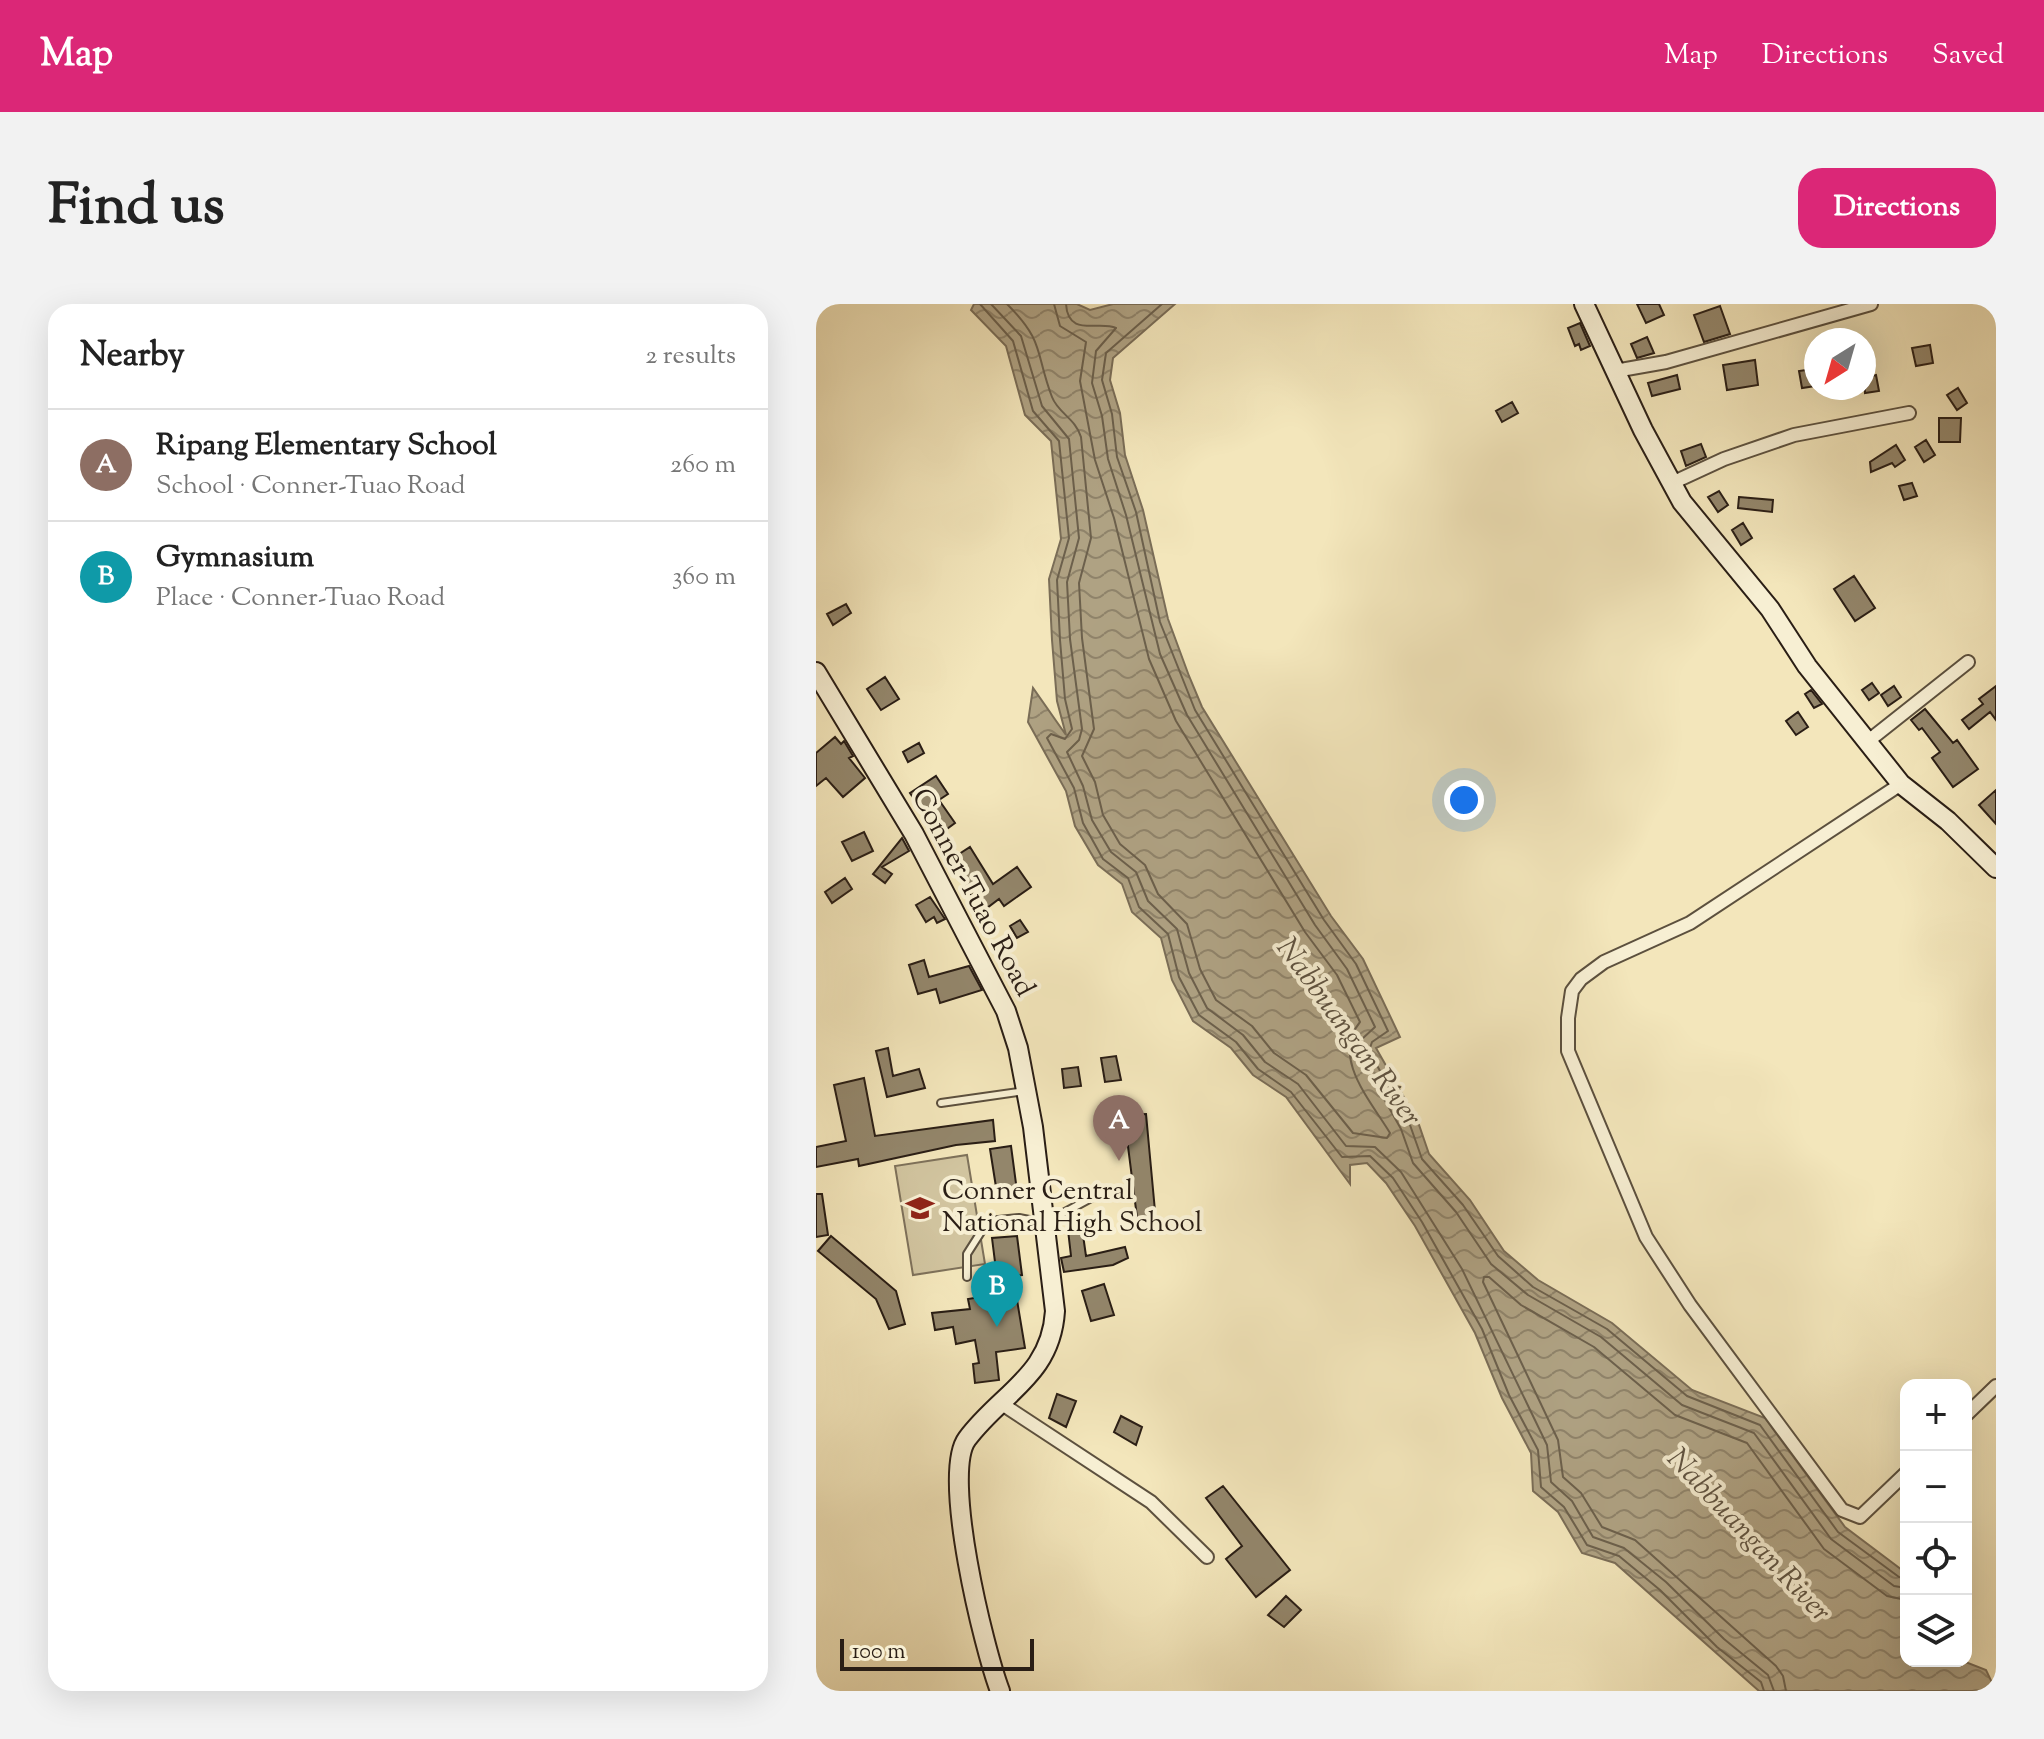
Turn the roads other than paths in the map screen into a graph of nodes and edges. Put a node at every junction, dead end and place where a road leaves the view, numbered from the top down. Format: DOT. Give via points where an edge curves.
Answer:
graph roads {
  1 [pos="1584,304"];
  2 [pos="1871,304"];
  3 [pos="1615,371"];
  4 [pos="1909,413"];
  5 [pos="1672,483"];
  6 [pos="1968,662"];
  7 [pos="816,672"];
  8 [pos="1867,742"];
  9 [pos="1901,784"];
  10 [pos="1996,868"];
  11 [pos="1025,1091"];
  12 [pos="941,1103"];
  13 [pos="1102,1192"];
  14 [pos="1045,1223"];
  15 [pos="967,1277"];
  16 [pos="1996,1386"];
  17 [pos="1002,1404"];
  18 [pos="1972,1409"];
  19 [pos="1900,1479"];
  20 [pos="1207,1557"];
  21 [pos="1000,1691"];
  1 -- 3 [label="main road"];
  2 -- 3 [label="street" via="1666,362"];
  3 -- 5 [label="main road"];
  4 -- 5 [label="street" via="1794,435"];
  5 -- 8 [label="main road"];
  6 -- 8 [label="street"];
  7 -- 11 [label="main road, Conner-Tuao Road" via="914,834 991,979 1018,1048"];
  8 -- 9 [label="main road"];
  9 -- 10 [label="main road"];
  9 -- 19 [label="street" via="1690,923 1604,962 1581,979 1572,991 1568,1051 1646,1237 1832,1497 1856,1519"];
  11 -- 12 [label="lane"];
  11 -- 14 [label="main road, Conner-Tuao Road"];
  13 -- 14 [label="lane"];
  14 -- 15 [label="lane" via="1019,1218 988,1221 967,1254"];
  14 -- 17 [label="main road, Conner-Tuao Road" via="1053,1336 1035,1367"];
  16 -- 18 [label="street"];
  17 -- 20 [label="street" via="1151,1502"];
  17 -- 21 [label="main road, Conner-Tuao Road" via="967,1439 958,1465 972,1597"];
}
